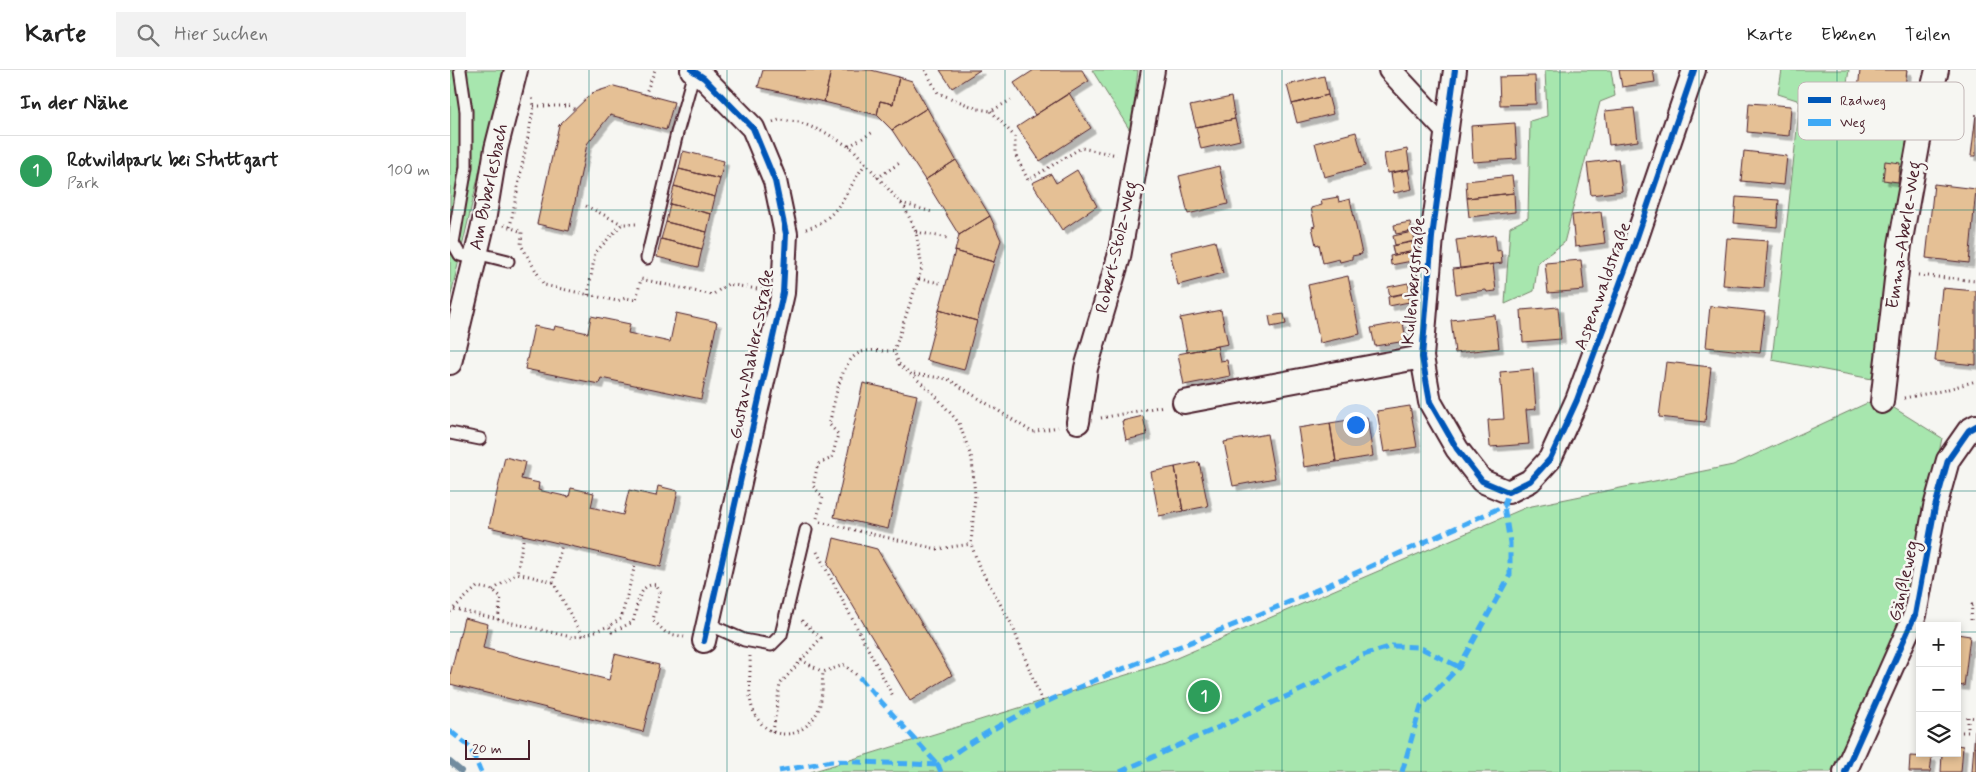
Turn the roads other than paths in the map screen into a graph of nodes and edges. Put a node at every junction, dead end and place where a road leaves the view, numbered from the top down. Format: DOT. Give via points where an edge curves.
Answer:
graph roads {
  1 [pos="460,70"];
  2 [pos="516,70"];
  3 [pos="1153,70"];
  4 [pos="1390,70"];
  5 [pos="1455,70"];
  6 [pos="1694,70"];
  7 [pos="693,71"];
  8 [pos="1446,130"];
  9 [pos="1919,140"];
  10 [pos="475,256"];
  11 [pos="647,258"];
  12 [pos="508,261"];
  13 [pos="1422,357"];
  14 [pos="450,363"];
  15 [pos="1184,402"];
  16 [pos="1882,402"];
  17 [pos="1078,422"];
  18 [pos="1976,426"];
  19 [pos="450,433"];
  20 [pos="480,438"];
  21 [pos="1508,492"];
  22 [pos="806,530"];
  23 [pos="706,632"];
  24 [pos="1845,772"];
  1 -- 10 [label="lane" via="466,111 466,167 453,243 460,255"];
  2 -- 10 [label="street, Am Buberlesbach" via="496,148"];
  3 -- 17 [label="street, Robert-Stolz-Weg" via="1119,257 1086,368"];
  4 -- 8 [label="street"];
  5 -- 8 [label="street, Kullenbergstraße"];
  6 -- 21 [label="street, Aspenwaldstraße" via="1636,243 1577,400 1550,459 1530,480"];
  7 -- 11 [label="lane"];
  7 -- 23 [label="street, Gustav-Mahler-Straße" via="704,78 753,128 775,181 786,234 783,293"];
  8 -- 13 [label="street, Kullenbergstraße" via="1432,237"];
  9 -- 16 [label="street, Emma-Aberle-Weg" via="1897,272"];
  10 -- 12 [label="lane"];
  10 -- 14 [label="street, Am Buberlesbach"];
  13 -- 15 [label="street, Kullenbergstraße"];
  13 -- 21 [label="street, Kullenbergstraße" via="1430,402 1457,449 1482,480"];
  18 -- 24 [label="street, Gänßleweg" via="1969,430 1948,460 1935,507 1915,615"];
  19 -- 20 [label="lane"];
  22 -- 23 [label="lane" via="781,635 771,645"];
}
